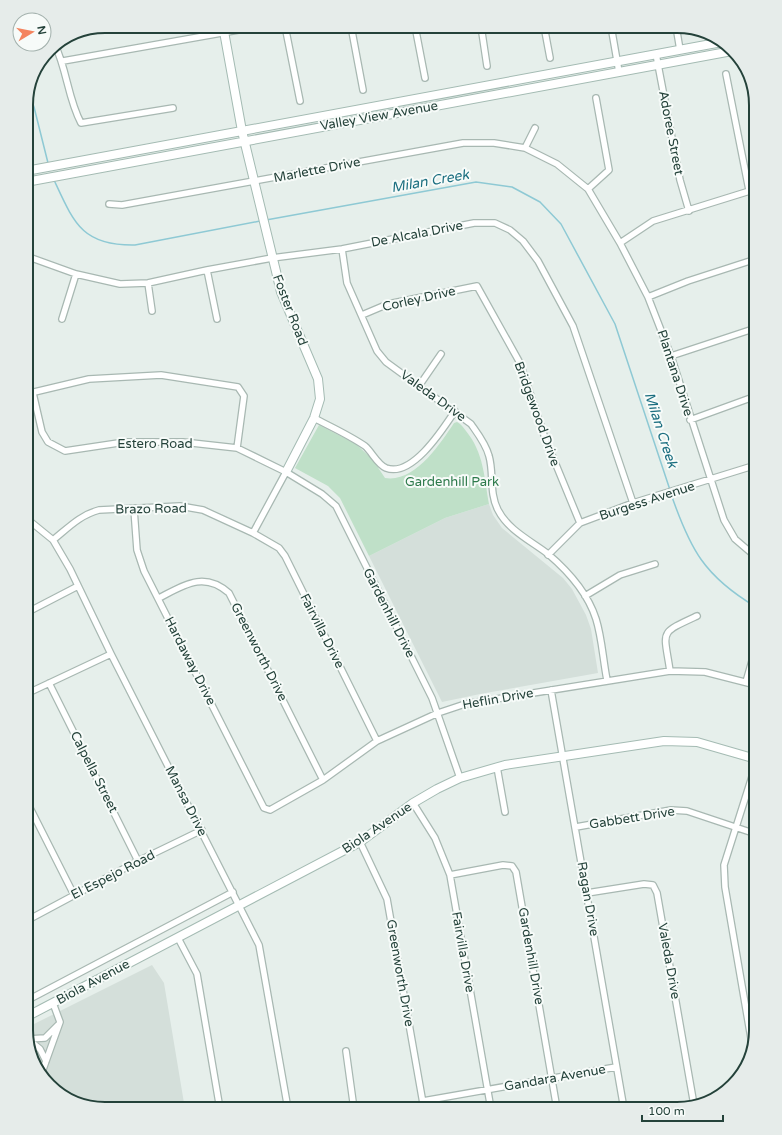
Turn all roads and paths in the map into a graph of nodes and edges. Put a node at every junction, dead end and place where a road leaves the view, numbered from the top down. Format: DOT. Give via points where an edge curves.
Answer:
graph roads {
  1 [pos="208,33"];
  2 [pos="224,33"];
  3 [pos="287,33"];
  4 [pos="352,33"];
  5 [pos="416,33"];
  6 [pos="482,33"];
  7 [pos="545,33"];
  8 [pos="612,33"];
  9 [pos="677,33"];
  10 [pos="714,44"];
  11 [pos="680,50"];
  12 [pos="58,51"];
  13 [pos="726,52"];
  14 [pos="656,54"];
  15 [pos="550,58"];
  16 [pos="63,61"];
  17 [pos="618,61"];
  18 [pos="658,65"];
  19 [pos="487,66"];
  20 [pos="619,72"];
  21 [pos="726,74"];
  22 [pos="425,78"];
  23 [pos="363,90"];
  24 [pos="596,98"];
  25 [pos="300,101"];
  26 [pos="173,108"];
  27 [pos="535,128"];
  28 [pos="242,131"];
  29 [pos="244,141"];
  30 [pos="525,148"];
  31 [pos="33,169"];
  32 [pos="33,181"];
  33 [pos="253,182"];
  34 [pos="588,189"];
  35 [pos="749,190"];
  36 [pos="109,204"];
  37 [pos="689,211"];
  38 [pos="620,243"];
  39 [pos="342,249"];
  40 [pos="272,258"];
  41 [pos="33,259"];
  42 [pos="749,261"];
  43 [pos="207,270"];
  44 [pos="76,274"];
  45 [pos="148,283"];
  46 [pos="477,286"];
  47 [pos="648,297"];
  48 [pos="152,311"];
  49 [pos="362,315"];
  50 [pos="62,319"];
  51 [pos="217,319"];
  52 [pos="749,330"];
  53 [pos="441,354"];
  54 [pos="671,356"];
  55 [pos="419,386"];
  56 [pos="33,393"];
  57 [pos="749,399"];
  58 [pos="455,411"];
  59 [pos="314,418"];
  60 [pos="690,420"];
  61 [pos="237,448"];
  62 [pos="749,466"];
  63 [pos="286,472"];
  64 [pos="711,480"];
  65 [pos="633,503"];
  66 [pos="134,509"];
  67 [pos="580,523"];
  68 [pos="33,524"];
  69 [pos="253,533"];
  70 [pos="53,540"];
  71 [pos="749,551"];
  72 [pos="548,555"];
  73 [pos="655,564"];
  74 [pos="78,586"];
  75 [pos="585,596"];
  76 [pos="159,598"];
  77 [pos="33,608"];
  78 [pos="697,616"];
  79 [pos="111,654"];
  80 [pos="670,671"];
  81 [pos="749,671"];
  82 [pos="606,680"];
  83 [pos="746,682"];
  84 [pos="49,683"];
  85 [pos="749,683"];
  86 [pos="551,690"];
  87 [pos="33,691"];
  88 [pos="438,713"];
  89 [pos="377,741"];
  90 [pos="563,756"];
  91 [pos="749,757"];
  92 [pos="497,767"];
  93 [pos="460,778"];
  94 [pos="323,780"];
  95 [pos="749,784"];
  96 [pos="414,803"];
  97 [pos="264,808"];
  98 [pos="505,812"];
  99 [pos="33,814"];
  100 [pos="576,827"];
  101 [pos="734,827"];
  102 [pos="202,830"];
  103 [pos="749,832"];
  104 [pos="360,842"];
  105 [pos="138,861"];
  106 [pos="450,874"];
  107 [pos="233,892"];
  108 [pos="587,893"];
  109 [pos="74,895"];
  110 [pos="240,906"];
  111 [pos="33,917"];
  112 [pos="178,938"];
  113 [pos="33,997"];
  114 [pos="53,1003"];
  115 [pos="33,1013"];
  116 [pos="59,1024"];
  117 [pos="749,1027"];
  118 [pos="34,1039"];
  119 [pos="34,1044"];
  120 [pos="346,1051"];
  121 [pos="46,1061"];
  122 [pos="44,1067"];
  123 [pos="616,1067"];
  124 [pos="552,1079"];
  125 [pos="487,1090"];
  126 [pos="693,1100"];
  127 [pos="423,1101"];
  128 [pos="219,1102"];
  129 [pos="287,1102"];
  130 [pos="353,1102"];
  131 [pos="490,1102"];
  132 [pos="556,1102"];
  133 [pos="623,1102"];
  1 -- 16 [label="street"];
  2 -- 28 [label="main road, Foster Road"];
  3 -- 25 [label="street"];
  4 -- 23 [label="street"];
  5 -- 22 [label="street"];
  6 -- 19 [label="street"];
  7 -- 15 [label="street"];
  8 -- 17 [label="street"];
  9 -- 11 [label="street"];
  10 -- 11 [label="main road, Valley View Avenue"];
  11 -- 14 [label="main road, Valley View Avenue"];
  12 -- 16 [label="street"];
  13 -- 18 [label="main road, Valley View Avenue"];
  14 -- 17 [label="main road, Valley View Avenue"];
  14 -- 18 [label="street, Adoree Street"];
  16 -- 26 [label="street" via="76,114 81,123"];
  17 -- 20 [label="street"];
  17 -- 28 [label="main road, Valley View Avenue"];
  18 -- 20 [label="main road, Valley View Avenue"];
  18 -- 37 [label="street, Adoree Street" via="680,180"];
  20 -- 29 [label="main road, Valley View Avenue"];
  21 -- 35 [label="street"];
  24 -- 34 [label="street" via="609,170"];
  27 -- 30 [label="street"];
  28 -- 29 [label="main road, Foster Road"];
  28 -- 31 [label="main road, Valley View Avenue"];
  29 -- 32 [label="main road, Valley View Avenue"];
  29 -- 33 [label="main road, Foster Road"];
  30 -- 33 [label="street, Marlette Drive" via="463,142"];
  30 -- 34 [label="street, Marlette Drive" via="557,164"];
  33 -- 36 [label="street, Marlette Drive" via="122,205"];
  33 -- 40 [label="main road, Foster Road"];
  34 -- 38 [label="street, Plantana Drive"];
  35 -- 37 [label="street"];
  37 -- 38 [label="street" via="652,221"];
  38 -- 47 [label="street, Plantana Drive"];
  39 -- 40 [label="street, De Alcala Drive"];
  39 -- 49 [label="street, Valeda Drive" via="347,283"];
  39 -- 65 [label="street, De Alcala Drive" via="474,222 495,223 515,233 538,261 573,326"];
  40 -- 43 [label="street, De Alcala Drive"];
  40 -- 59 [label="main road, Foster Road" via="281,292 318,379 320,399"];
  41 -- 44 [label="street, De Alcala Drive"];
  42 -- 47 [label="street"];
  43 -- 45 [label="street, De Alcala Drive"];
  43 -- 51 [label="street"];
  44 -- 45 [label="street, De Alcala Drive" via="120,284"];
  44 -- 50 [label="street"];
  45 -- 48 [label="street"];
  46 -- 49 [label="street, Corley Drive" via="388,304"];
  46 -- 67 [label="street, Bridgewood Drive" via="520,363 545,438"];
  47 -- 54 [label="street, Plantana Drive"];
  49 -- 55 [label="street, Valeda Drive" via="377,351 386,362"];
  52 -- 54 [label="street"];
  53 -- 55 [label="street"];
  54 -- 60 [label="street, Plantana Drive"];
  55 -- 58 [label="street, Valeda Drive"];
  56 -- 61 [label="street, Estero Road" via="42,432 48,442 65,451 125,442 183,442"];
  56 -- 61 [label="street" via="89,379 161,375 238,387 244,396"];
  57 -- 60 [label="street"];
  58 -- 59 [label="street" via="423,455 393,470 384,467 366,447"];
  58 -- 72 [label="street, Valeda Drive" via="471,424 489,456 498,510 514,529"];
  59 -- 63 [label="main road, Foster Road"];
  60 -- 64 [label="street, Plantana Drive"];
  61 -- 63 [label="street, Estero Road"];
  62 -- 64 [label="street, Burgess Avenue"];
  63 -- 69 [label="street, Foster Road"];
  63 -- 88 [label="street, Gardenhill Drive" via="322,494 336,506"];
  64 -- 65 [label="street, Burgess Avenue"];
  64 -- 71 [label="street, Plantana Drive" via="728,526 735,538"];
  65 -- 67 [label="street, Burgess Avenue"];
  66 -- 69 [label="street, Brazo Road" via="180,506 203,510"];
  66 -- 70 [label="street, Brazo Road" via="99,510 89,513 80,517"];
  66 -- 76 [label="street, Hardaway Drive" via="137,550 144,571"];
  67 -- 72 [label="street, Burgess Avenue"];
  68 -- 70 [label="street, Mansa Drive"];
  69 -- 89 [label="street, Fairvilla Drive" via="279,548 285,556"];
  70 -- 74 [label="street, Mansa Drive"];
  72 -- 75 [label="street, Valeda Drive" via="568,573"];
  73 -- 75 [label="street" via="620,576"];
  74 -- 77 [label="street"];
  74 -- 79 [label="street, Mansa Drive"];
  75 -- 82 [label="street, Valeda Drive" via="596,620"];
  76 -- 94 [label="street, Greenworth Drive" via="186,584 198,581 210,581 222,586 229,593"];
  76 -- 97 [label="street, Hardaway Drive"];
  78 -- 80 [label="street" via="669,629 665,637"];
  79 -- 84 [label="street"];
  79 -- 102 [label="street, Mansa Drive"];
  80 -- 82 [label="street, Heflin Drive"];
  80 -- 83 [label="street, Heflin Drive" via="705,672"];
  81 -- 83 [label="street"];
  82 -- 86 [label="street, Heflin Drive"];
  83 -- 85 [label="street, Heflin Drive"];
  84 -- 87 [label="street"];
  84 -- 105 [label="street, Calpella Street"];
  86 -- 88 [label="street, Heflin Drive" via="466,704"];
  86 -- 90 [label="street, Ragan Drive"];
  88 -- 89 [label="street, Heflin Drive"];
  88 -- 93 [label="street, Gardenhill Drive"];
  89 -- 94 [label="street, Heflin Drive"];
  90 -- 91 [label="main road, Biola Avenue" via="681,740"];
  90 -- 92 [label="main road, Biola Avenue"];
  90 -- 100 [label="street, Ragan Drive"];
  92 -- 93 [label="main road, Biola Avenue"];
  92 -- 98 [label="street"];
  93 -- 96 [label="main road, Biola Avenue"];
  94 -- 97 [label="street, Heflin Drive" via="270,810"];
  95 -- 101 [label="street"];
  96 -- 104 [label="main road, Biola Avenue"];
  96 -- 106 [label="street, Fairvilla Drive" via="435,838"];
  99 -- 109 [label="street"];
  100 -- 101 [label="street, Gabbett Drive" via="671,810 687,811"];
  100 -- 108 [label="street, Ragan Drive"];
  101 -- 103 [label="street, Gabbett Drive"];
  101 -- 117 [label="street" via="724,865 725,887"];
  102 -- 105 [label="street, El Espejo Road"];
  102 -- 107 [label="street, Mansa Drive"];
  104 -- 110 [label="main road, Biola Avenue"];
  104 -- 127 [label="street, Greenworth Drive" via="387,899"];
  105 -- 109 [label="street, El Espejo Road"];
  106 -- 124 [label="street, Gardenhill Drive" via="504,865 512,866 516,872"];
  106 -- 125 [label="street, Fairvilla Drive"];
  107 -- 110 [label="street, Mansa Drive"];
  107 -- 113 [label="street, Biola Avenue"];
  108 -- 123 [label="street, Ragan Drive"];
  108 -- 126 [label="street, Valeda Drive" via="644,884 653,885"];
  109 -- 111 [label="street, El Espejo Road"];
  110 -- 112 [label="main road, Biola Avenue"];
  110 -- 129 [label="street, Mansa Drive" via="259,945"];
  112 -- 114 [label="main road, Biola Avenue"];
  112 -- 128 [label="street" via="197,974"];
  114 -- 115 [label="main road, Biola Avenue"];
  114 -- 116 [label="street"];
  116 -- 118 [label="street" via="45,1038"];
  116 -- 121 [label="street"];
  119 -- 121 [label="street"];
  120 -- 130 [label="street"];
  121 -- 122 [label="street"];
  123 -- 124 [label="street, Gandara Avenue"];
  123 -- 133 [label="street, Ragan Drive"];
  124 -- 125 [label="street, Gandara Avenue"];
  124 -- 132 [label="street, Gardenhill Drive"];
  125 -- 127 [label="street, Gandara Avenue"];
  125 -- 131 [label="street, Fairvilla Drive"];
}
